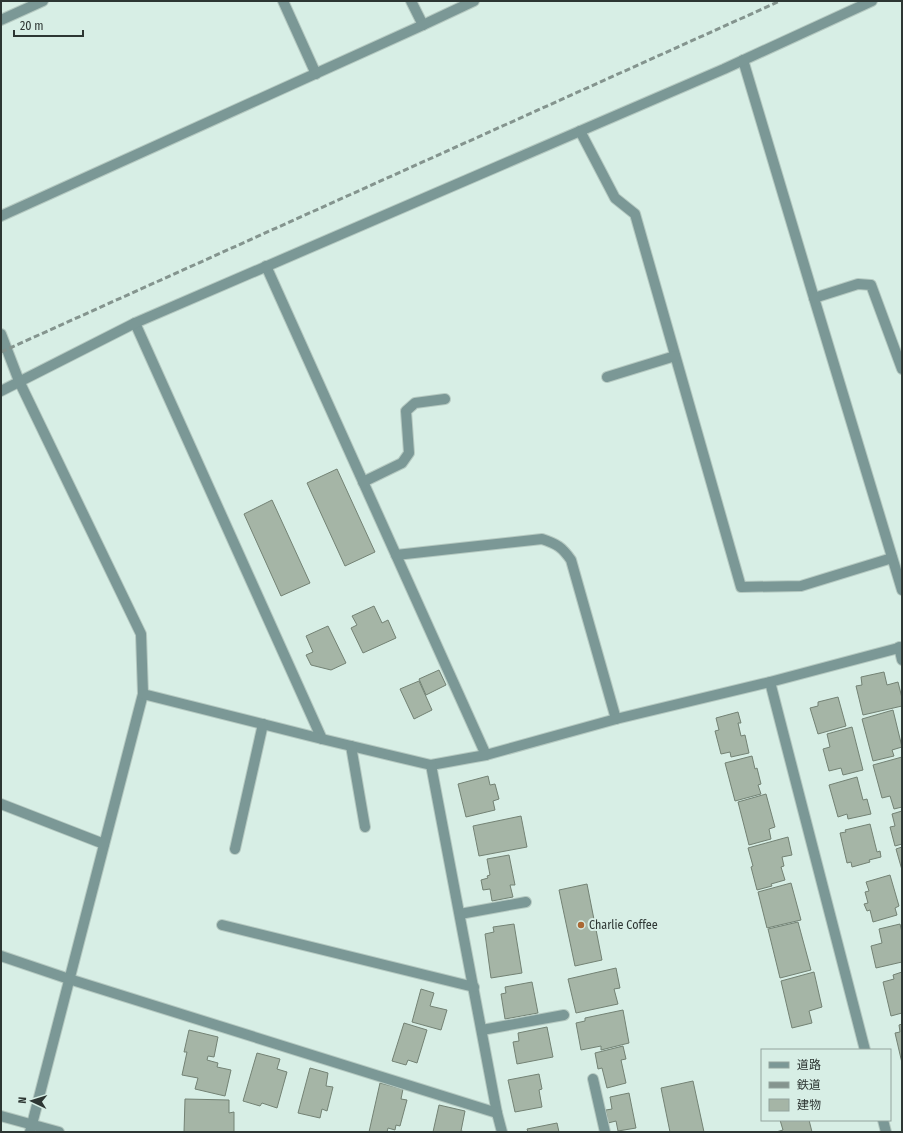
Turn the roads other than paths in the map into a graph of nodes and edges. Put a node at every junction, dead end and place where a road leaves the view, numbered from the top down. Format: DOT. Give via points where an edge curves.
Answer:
graph roads {
  1 [pos="43,1"];
  2 [pos="283,1"];
  3 [pos="412,1"];
  4 [pos="474,1"];
  5 [pos="872,1"];
  6 [pos="1,20"];
  7 [pos="423,25"];
  8 [pos="743,60"];
  9 [pos="316,74"];
  10 [pos="580,130"];
  11 [pos="1,216"];
  12 [pos="266,266"];
  13 [pos="814,298"];
  14 [pos="135,323"];
  15 [pos="1,334"];
  16 [pos="675,356"];
  17 [pos="902,369"];
  18 [pos="607,377"];
  19 [pos="19,381"];
  20 [pos="1,391"];
  21 [pos="446,399"];
  22 [pos="363,482"];
  23 [pos="396,555"];
  24 [pos="892,558"];
  25 [pos="902,590"];
  26 [pos="900,647"];
  27 [pos="902,660"];
  28 [pos="770,682"];
  29 [pos="143,694"];
  30 [pos="616,719"];
  31 [pos="263,724"];
  32 [pos="322,739"];
  33 [pos="351,746"];
  34 [pos="486,755"];
  35 [pos="431,764"];
  36 [pos="1,804"];
  37 [pos="366,827"];
  38 [pos="104,844"];
  39 [pos="236,849"];
  40 [pos="526,902"];
  41 [pos="460,914"];
  42 [pos="222,925"];
  43 [pos="1,956"];
  44 [pos="69,979"];
  45 [pos="474,987"];
  46 [pos="564,1015"];
  47 [pos="482,1030"];
  48 [pos="865,1049"];
  49 [pos="592,1079"];
  50 [pos="497,1113"];
  51 [pos="1,1116"];
  52 [pos="883,1121"];
  53 [pos="31,1129"];
  54 [pos="59,1132"];
  55 [pos="502,1132"];
  56 [pos="605,1132"];
  57 [pos="886,1132"];
  1 -- 6 [label="street"];
  2 -- 9 [label="street"];
  3 -- 7 [label="street"];
  4 -- 7 [label="street"];
  5 -- 8 [label="street"];
  7 -- 9 [label="street"];
  8 -- 10 [label="street"];
  8 -- 13 [label="street"];
  9 -- 11 [label="street"];
  10 -- 12 [label="street"];
  10 -- 16 [label="street" via="615,198 635,214"];
  12 -- 14 [label="street"];
  12 -- 22 [label="street"];
  13 -- 17 [label="street" via="858,284 871,285"];
  13 -- 24 [label="street"];
  14 -- 19 [label="street"];
  14 -- 32 [label="street"];
  15 -- 19 [label="street"];
  16 -- 18 [label="street"];
  16 -- 24 [label="street" via="741,587 801,586"];
  19 -- 20 [label="street"];
  19 -- 29 [label="street" via="141,634"];
  21 -- 22 [label="street" via="415,403 406,411 409,453 402,463"];
  22 -- 23 [label="street"];
  23 -- 30 [label="street" via="542,539 555,543 571,560"];
  23 -- 34 [label="street"];
  24 -- 25 [label="street"];
  26 -- 27 [label="street"];
  26 -- 28 [label="street"];
  28 -- 30 [label="street"];
  28 -- 48 [label="street"];
  29 -- 31 [label="street"];
  29 -- 38 [label="street"];
  30 -- 34 [label="street"];
  31 -- 32 [label="street"];
  31 -- 39 [label="street"];
  32 -- 33 [label="street"];
  33 -- 35 [label="street"];
  33 -- 37 [label="street"];
  34 -- 35 [label="street"];
  35 -- 41 [label="street"];
  36 -- 38 [label="street"];
  38 -- 44 [label="street"];
  40 -- 41 [label="street"];
  41 -- 45 [label="street"];
  42 -- 45 [label="street"];
  43 -- 44 [label="street"];
  44 -- 50 [label="street"];
  44 -- 53 [label="street"];
  45 -- 47 [label="street"];
  46 -- 47 [label="street"];
  47 -- 50 [label="street"];
  49 -- 56 [label="street"];
  50 -- 55 [label="street"];
  51 -- 53 [label="street"];
  52 -- 57 [label="street"];
  53 -- 54 [label="street"];
}
